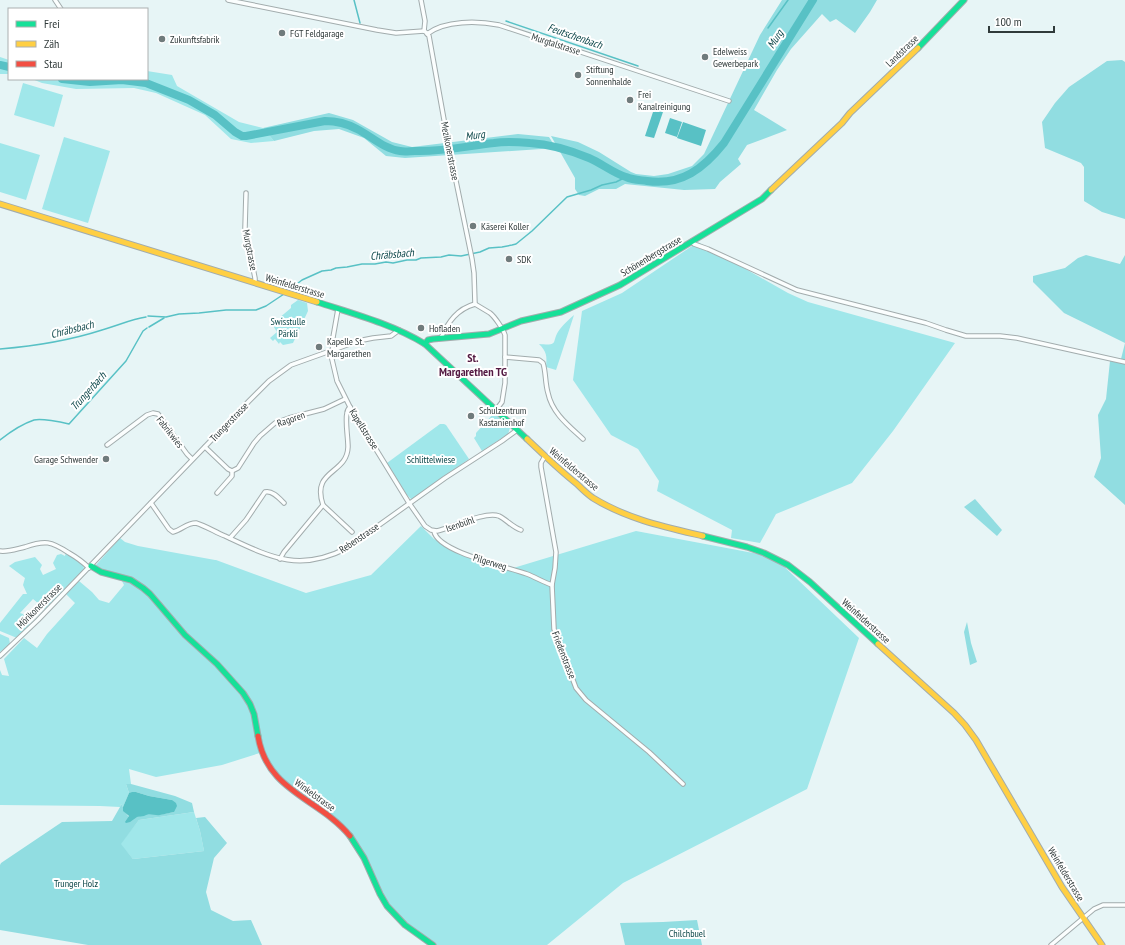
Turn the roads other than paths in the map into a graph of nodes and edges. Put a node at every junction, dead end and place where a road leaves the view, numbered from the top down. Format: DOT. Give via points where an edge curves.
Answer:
graph roads {
  1 [pos="228,0"];
  2 [pos="422,0"];
  3 [pos="964,0"];
  4 [pos="249,2"];
  5 [pos="426,32"];
  6 [pos="729,101"];
  7 [pos="850,113"];
  8 [pos="246,193"];
  9 [pos="0,204"];
  10 [pos="692,241"];
  11 [pos="255,283"];
  12 [pos="475,304"];
  13 [pos="338,309"];
  14 [pos="502,329"];
  15 [pos="399,330"];
  16 [pos="441,338"];
  17 [pos="425,344"];
  18 [pos="331,350"];
  19 [pos="505,357"];
  20 [pos="1125,362"];
  21 [pos="345,399"];
  22 [pos="350,408"];
  23 [pos="496,410"];
  24 [pos="517,430"];
  25 [pos="583,439"];
  26 [pos="108,444"];
  27 [pos="205,447"];
  28 [pos="545,456"];
  29 [pos="192,460"];
  30 [pos="232,471"];
  31 [pos="218,492"];
  32 [pos="151,503"];
  33 [pos="284,503"];
  34 [pos="410,503"];
  35 [pos="323,504"];
  36 [pos="521,530"];
  37 [pos="434,531"];
  38 [pos="352,532"];
  39 [pos="230,538"];
  40 [pos="0,551"];
  41 [pos="280,559"];
  42 [pos="90,567"];
  43 [pos="552,586"];
  44 [pos="0,656"];
  45 [pos="683,784"];
  46 [pos="1125,905"];
  47 [pos="1082,918"];
  48 [pos="433,945"];
  49 [pos="1051,945"];
  50 [pos="1102,945"];
  1 -- 4 [label="street, Murgtalstrasse"];
  2 -- 5 [label="street, Mezikonerstrasse"];
  3 -- 7 [label="main road, Landstrasse" via="924,43"];
  4 -- 5 [label="street, Murgtalstrasse" via="378,30"];
  5 -- 6 [label="street, Murgtalstrasse" via="435,28 475,22 499,25"];
  5 -- 12 [label="street, Mezikonerstrasse" via="470,250"];
  7 -- 10 [label="main road, Schönenbergstrasse" via="762,199"];
  8 -- 11 [label="street, Murgstrasse" via="245,228"];
  9 -- 11 [label="main road, Weinfelderstrasse"];
  10 -- 14 [label="main road, Schönenbergstrasse" via="620,285 573,307 521,321"];
  10 -- 20 [label="street" via="797,290 926,323 966,336 1017,338"];
  11 -- 13 [label="main road, Weinfelderstrasse"];
  12 -- 14 [label="street" via="488,312"];
  12 -- 16 [label="street" via="454,316"];
  13 -- 15 [label="main road, Weinfelderstrasse"];
  13 -- 18 [label="street, Kapellstrasse"];
  14 -- 16 [label="main road, Schönenbergstrasse" via="489,334"];
  14 -- 19 [label="street" via="505,335"];
  15 -- 17 [label="main road, Weinfelderstrasse"];
  15 -- 18 [label="street, Trungerstrasse" via="391,336 364,339"];
  16 -- 17 [label="main road, Schönenbergstrasse" via="428,340"];
  17 -- 23 [label="main road, Weinfelderstrasse"];
  18 -- 21 [label="street, Kapellstrasse" via="337,381"];
  18 -- 27 [label="street, Trungerstrasse" via="285,368"];
  19 -- 23 [label="street" via="504,393 502,402"];
  19 -- 25 [label="street" via="539,360 543,363 551,404"];
  21 -- 22 [label="street, Kapellstrasse"];
  21 -- 30 [label="street, Ragoren" via="324,409 275,423 260,436 238,468"];
  22 -- 34 [label="street, Kapellstrasse"];
  22 -- 35 [label="street" via="346,413 347,453 343,461 322,482 320,492"];
  23 -- 24 [label="main road, Weinfelderstrasse"];
  24 -- 28 [label="main road, Weinfelderstrasse"];
  24 -- 34 [label="street, Rebenstrasse"];
  26 -- 29 [label="street, Fabrikwies" via="153,413 158,414"];
  27 -- 29 [label="street, Trungerstrasse"];
  27 -- 30 [label="street"];
  28 -- 43 [label="street, Friedenstrasse" via="541,467 556,552"];
  28 -- 47 [label="main road, Weinfelderstrasse" via="579,487 609,507 634,518 764,553 810,582 965,725"];
  29 -- 32 [label="street, Trungerstrasse"];
  30 -- 31 [label="street, Ragoren" via="232,476"];
  32 -- 39 [label="street, Rebenstrasse" via="172,532 195,523"];
  32 -- 42 [label="street, Trungerstrasse"];
  33 -- 39 [label="street" via="271,492 265,492"];
  34 -- 37 [label="street, Isenbühl" via="425,526"];
  34 -- 41 [label="street, Rebenstrasse" via="348,548 335,554 309,560"];
  35 -- 38 [label="street"];
  35 -- 41 [label="street"];
  36 -- 37 [label="street, Isenbühl" via="499,516 489,515"];
  37 -- 43 [label="street, Pilgerweg" via="442,542 461,553 528,574"];
  39 -- 41 [label="street, Rebenstrasse"];
  40 -- 42 [label="street" via="45,542 53,543"];
  42 -- 44 [label="street, Mörikonerstrasse"];
  42 -- 48 [label="main road, Winkelstrasse" via="128,579 147,591 186,636 226,673 253,712 264,757 275,774 296,794 340,825 366,861 387,906 405,925"];
  43 -- 45 [label="street, Friedenstrasse" via="554,629 576,688 586,700"];
  46 -- 47 [label="street" via="1103,905"];
  47 -- 49 [label="street"];
  47 -- 50 [label="main road, Weinfelderstrasse"];
}
